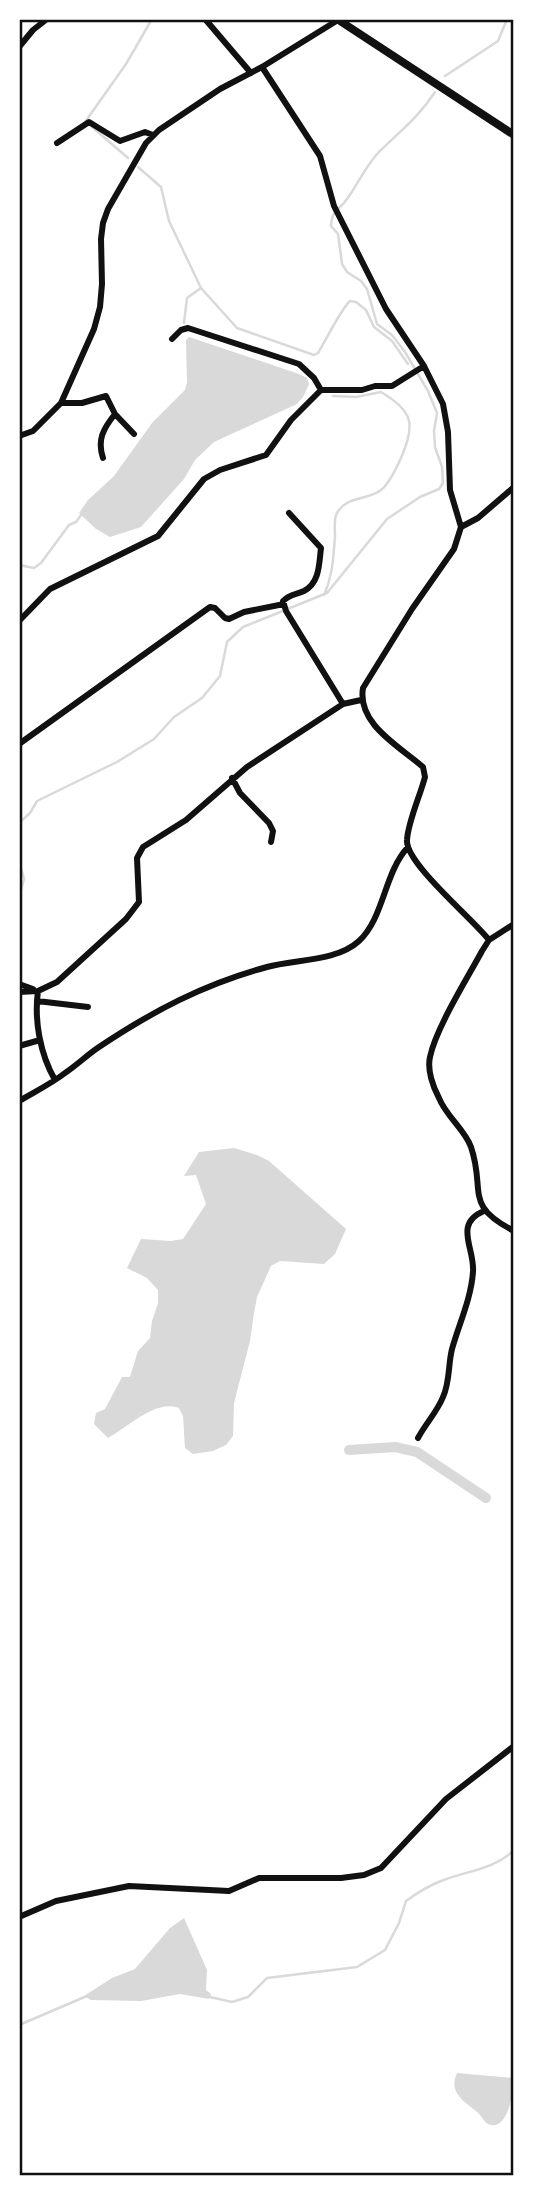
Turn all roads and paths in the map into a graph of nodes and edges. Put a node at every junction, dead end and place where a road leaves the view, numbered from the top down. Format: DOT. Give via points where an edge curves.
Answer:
graph roads {
  1 [pos="47,19"];
  2 [pos="205,19"];
  3 [pos="338,19"];
  4 [pos="19,47"];
  5 [pos="262,67"];
  6 [pos="251,73"];
  7 [pos="153,135"];
  8 [pos="514,135"];
  9 [pos="57,143"];
  10 [pos="172,339"];
  11 [pos="419,369"];
  12 [pos="321,390"];
  13 [pos="61,403"];
  14 [pos="115,414"];
  15 [pos="134,434"];
  16 [pos="19,436"];
  17 [pos="103,458"];
  18 [pos="514,487"];
  19 [pos="289,513"];
  20 [pos="461,527"];
  21 [pos="285,608"];
  22 [pos="19,621"];
  23 [pos="361,700"];
  24 [pos="343,704"];
  25 [pos="19,744"];
  26 [pos="232,778"];
  27 [pos="271,842"];
  28 [pos="408,847"];
  29 [pos="514,924"];
  30 [pos="489,940"];
  31 [pos="19,984"];
  32 [pos="38,990"];
  33 [pos="19,992"];
  34 [pos="37,1001"];
  35 [pos="88,1007"];
  36 [pos="40,1040"];
  37 [pos="19,1046"];
  38 [pos="55,1080"];
  39 [pos="19,1101"];
  40 [pos="484,1212"];
  41 [pos="514,1231"];
  42 [pos="418,1438"];
  43 [pos="514,1746"];
  44 [pos="19,1917"];
  1 -- 4 [label="street"];
  2 -- 6 [label="street"];
  3 -- 5 [label="street"];
  3 -- 8 [label="main road"];
  5 -- 6 [label="street"];
  5 -- 11 [label="street" via="320,156 336,209"];
  6 -- 7 [label="street"];
  7 -- 9 [label="street" via="145,132 120,141 87,124"];
  7 -- 13 [label="street" via="137,156 103,223 100,307"];
  10 -- 12 [label="street" via="188,328 299,363"];
  11 -- 12 [label="street" via="392,386"];
  11 -- 20 [label="street" via="443,404 450,490"];
  12 -- 22 [label="street" via="291,420 266,455 204,479 158,536 50,589"];
  13 -- 14 [label="street" via="106,396"];
  13 -- 16 [label="street" via="33,431"];
  14 -- 15 [label="street"];
  14 -- 17 [label="street" via="99,444"];
  18 -- 20 [label="street"];
  19 -- 21 [label="street" via="321,548 312,585 290,594 283,601"];
  20 -- 23 [label="street" via="454,549 363,688"];
  21 -- 24 [label="street"];
  21 -- 25 [label="street" via="244,612 229,619 210,607"];
  23 -- 24 [label="street"];
  23 -- 28 [label="street" via="363,710 380,731 425,771"];
  24 -- 26 [label="street"];
  26 -- 27 [label="street" via="268,823"];
  26 -- 32 [label="street" via="186,820 143,847 137,858 139,902 70,973"];
  28 -- 30 [label="street" via="411,858"];
  28 -- 38 [label="street" via="398,857 371,925 359,942 335,954 261,969 187,994 97,1048"];
  29 -- 30 [label="street"];
  30 -- 40 [label="street" via="429,1059 440,1102 471,1145"];
  31 -- 32 [label="street"];
  32 -- 33 [label="street"];
  32 -- 34 [label="street"];
  34 -- 35 [label="street"];
  34 -- 36 [label="street"];
  36 -- 37 [label="street"];
  36 -- 38 [label="street"];
  38 -- 39 [label="street"];
  40 -- 41 [label="street"];
  40 -- 42 [label="street" via="474,1216 468,1226 473,1272 445,1393"];
  43 -- 44 [label="street" via="446,1799 381,1868 364,1875 259,1878 229,1891 129,1886 56,1901"];
}
